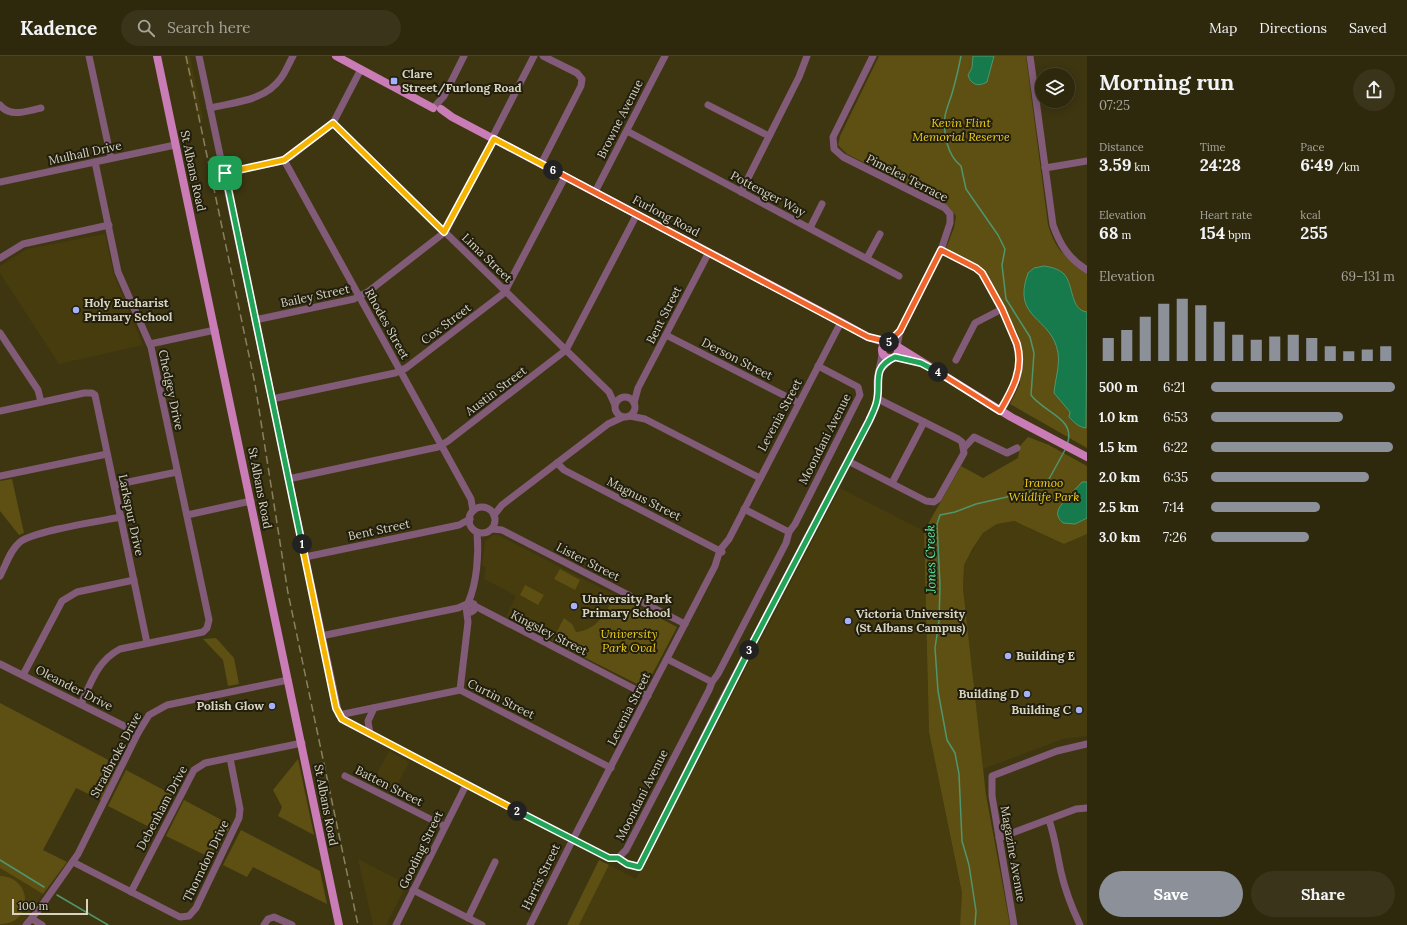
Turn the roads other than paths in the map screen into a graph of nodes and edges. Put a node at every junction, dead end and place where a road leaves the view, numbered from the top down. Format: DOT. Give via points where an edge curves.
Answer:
graph roads {
  1 [pos="89,56"];
  2 [pos="157,56"];
  3 [pos="199,56"];
  4 [pos="293,56"];
  5 [pos="336,56"];
  6 [pos="464,56"];
  7 [pos="534,56"];
  8 [pos="543,56"];
  9 [pos="664,56"];
  10 [pos="807,56"];
  11 [pos="874,56"];
  12 [pos="1030,56"];
  13 [pos="361,69"];
  14 [pos="0,104"];
  15 [pos="708,105"];
  16 [pos="41,108"];
  17 [pos="210,108"];
  18 [pos="437,108"];
  19 [pos="333,123"];
  20 [pos="627,131"];
  21 [pos="769,136"];
  22 [pos="493,139"];
  23 [pos="175,145"];
  24 [pos="111,158"];
  25 [pos="284,160"];
  26 [pos="1087,161"];
  27 [pos="95,162"];
  28 [pos="541,164"];
  29 [pos="1045,168"];
  30 [pos="225,173"];
  31 [pos="565,177"];
  32 [pos="0,182"];
  33 [pos="595,192"];
  34 [pos="741,192"];
  35 [pos="822,204"];
  36 [pos="637,214"];
  37 [pos="109,225"];
  38 [pos="810,228"];
  39 [pos="444,232"];
  40 [pos="880,234"];
  41 [pos="941,250"];
  42 [pos="708,252"];
  43 [pos="0,258"];
  44 [pos="867,258"];
  45 [pos="1087,270"];
  46 [pos="899,276"];
  47 [pos="506,291"];
  48 [pos="360,297"];
  49 [pos="1002,309"];
  50 [pos="255,320"];
  51 [pos="841,322"];
  52 [pos="215,330"];
  53 [pos="900,331"];
  54 [pos="0,333"];
  55 [pos="666,335"];
  56 [pos="868,337"];
  57 [pos="888,343"];
  58 [pos="150,344"];
  59 [pos="897,347"];
  60 [pos="566,350"];
  61 [pos="882,351"];
  62 [pos="893,358"];
  63 [pos="956,360"];
  64 [pos="921,363"];
  65 [pos="818,366"];
  66 [pos="400,372"];
  67 [pos="878,375"];
  68 [pos="638,388"];
  69 [pos="609,392"];
  70 [pos="625,397"];
  71 [pos="272,399"];
  72 [pos="878,399"];
  73 [pos="41,402"];
  74 [pos="799,403"];
  75 [pos="635,405"];
  76 [pos="615,408"];
  77 [pos="0,411"];
  78 [pos="1000,411"];
  79 [pos="627,417"];
  80 [pos="645,419"];
  81 [pos="924,422"];
  82 [pos="608,424"];
  83 [pos="441,445"];
  84 [pos="964,448"];
  85 [pos="1017,448"];
  86 [pos="107,454"];
  87 [pos="1086,457"];
  88 [pos="848,461"];
  89 [pos="557,463"];
  90 [pos="177,472"];
  91 [pos="0,476"];
  92 [pos="760,478"];
  93 [pos="288,479"];
  94 [pos="892,483"];
  95 [pos="114,485"];
  96 [pos="471,499"];
  97 [pos="251,502"];
  98 [pos="502,505"];
  99 [pos="480,508"];
  100 [pos="489,509"];
  101 [pos="744,509"];
  102 [pos="473,511"];
  103 [pos="186,515"];
  104 [pos="121,517"];
  105 [pos="470,522"];
  106 [pos="493,522"];
  107 [pos="787,531"];
  108 [pos="481,532"];
  109 [pos="721,551"];
  110 [pos="305,557"];
  111 [pos="0,576"];
  112 [pos="134,580"];
  113 [pos="470,607"];
  114 [pos="685,624"];
  115 [pos="321,636"];
  116 [pos="147,643"];
  117 [pos="667,659"];
  118 [pos="0,664"];
  119 [pos="23,675"];
  120 [pos="288,680"];
  121 [pos="710,681"];
  122 [pos="460,690"];
  123 [pos="648,696"];
  124 [pos="81,704"];
  125 [pos="374,708"];
  126 [pos="339,714"];
  127 [pos="138,733"];
  128 [pos="370,734"];
  129 [pos="302,743"];
  130 [pos="1087,744"];
  131 [pos="230,758"];
  132 [pos="611,768"];
  133 [pos="345,776"];
  134 [pos="466,785"];
  135 [pos="1087,808"];
  136 [pos="1049,820"];
  137 [pos="444,826"];
  138 [pos="999,838"];
  139 [pos="573,840"];
  140 [pos="618,858"];
  141 [pos="73,862"];
  142 [pos="496,862"];
  143 [pos="413,890"];
  144 [pos="131,892"];
  145 [pos="468,918"];
  146 [pos="32,922"];
  147 [pos="26,925"];
  148 [pos="42,925"];
  149 [pos="264,925"];
  150 [pos="292,925"];
  151 [pos="338,925"];
  152 [pos="396,925"];
  153 [pos="482,925"];
  154 [pos="530,925"];
  155 [pos="1014,925"];
  156 [pos="1080,925"];
  1 -- 24 [label="street"];
  2 -- 23 [label="main road, St Albans Road"];
  3 -- 17 [label="street"];
  4 -- 17 [label="street" via="280,79 260,96"];
  5 -- 13 [label="main road, Furlong Road"];
  6 -- 18 [label="street"];
  7 -- 22 [label="street, Bailey Street"];
  8 -- 28 [label="street" via="576,73 582,79 581,86"];
  9 -- 20 [label="street, Browne Avenue"];
  10 -- 21 [label="street"];
  11 -- 41 [label="street, Pimelea Terrace" via="834,133 832,146 843,158 945,208 950,214 950,223"];
  12 -- 29 [label="street"];
  13 -- 18 [label="main road, Furlong Road"];
  13 -- 19 [label="street"];
  14 -- 16 [label="street" via="12,113"];
  15 -- 21 [label="street"];
  17 -- 30 [label="street"];
  18 -- 22 [label="main road, Furlong Road"];
  19 -- 25 [label="street"];
  19 -- 39 [label="street, Lima Street"];
  20 -- 33 [label="street, Browne Avenue"];
  20 -- 34 [label="street, Pottenger Way"];
  21 -- 34 [label="street"];
  22 -- 28 [label="main road, Furlong Road"];
  22 -- 39 [label="street, Bailey Street"];
  23 -- 24 [label="street, Mulhall Drive"];
  23 -- 52 [label="main road, St Albans Road"];
  24 -- 27 [label="street, Mulhall Drive"];
  25 -- 30 [label="street"];
  25 -- 48 [label="street, Rhodes Street"];
  26 -- 29 [label="street"];
  27 -- 32 [label="street, Mulhall Drive"];
  27 -- 37 [label="street, Chedgey Drive"];
  28 -- 31 [label="main road, Furlong Road"];
  29 -- 45 [label="street" via="1053,225 1058,240 1066,252"];
  30 -- 50 [label="street"];
  31 -- 33 [label="main road, Furlong Road"];
  31 -- 47 [label="street, Cox Street"];
  33 -- 36 [label="main road, Furlong Road"];
  34 -- 38 [label="street, Pottenger Way"];
  35 -- 38 [label="street"];
  36 -- 42 [label="main road, Furlong Road"];
  36 -- 60 [label="street, Austin Street"];
  37 -- 43 [label="street" via="23,244"];
  37 -- 58 [label="street, Chedgey Drive" via="118,272"];
  38 -- 44 [label="street, Pottenger Way"];
  39 -- 47 [label="street, Lima Street"];
  39 -- 48 [label="street, Bailey Street"];
  40 -- 44 [label="street"];
  41 -- 49 [label="street" via="982,273"];
  41 -- 53 [label="street, Pimelea Terrace"];
  42 -- 51 [label="main road, Furlong Road"];
  42 -- 55 [label="street, Bent Street"];
  44 -- 46 [label="street, Pottenger Way"];
  47 -- 60 [label="street, Lima Street"];
  47 -- 66 [label="street, Cox Street"];
  48 -- 50 [label="street, Bailey Street"];
  48 -- 66 [label="street, Rhodes Street"];
  49 -- 63 [label="street" via="975,323"];
  49 -- 78 [label="street" via="1020,353 1017,379"];
  50 -- 71 [label="street"];
  51 -- 56 [label="main road, Furlong Road"];
  51 -- 65 [label="street, Levenia Street"];
  52 -- 58 [label="street"];
  52 -- 97 [label="main road, St Albans Road"];
  53 -- 57 [label="street, Pimelea Terrace"];
  53 -- 59 [label="street, Pimelea Terrace"];
  54 -- 73 [label="street" via="38,390"];
  55 -- 68 [label="street, Bent Street"];
  55 -- 74 [label="street, Derson Street"];
  56 -- 57 [label="main road, Furlong Road"];
  56 -- 61 [label="main road, Furlong Road"];
  57 -- 59 [label="main road" via="893,343"];
  57 -- 61 [label="main road"];
  58 -- 90 [label="street, Chedgey Drive"];
  59 -- 62 [label="main road" via="898,353"];
  59 -- 64 [label="main road"];
  60 -- 69 [label="street, Lima Street"];
  60 -- 83 [label="street, Austin Street"];
  61 -- 62 [label="main road" via="884,356"];
  61 -- 67 [label="street"];
  62 -- 64 [label="main road"];
  62 -- 67 [label="street"];
  64 -- 78 [label="main road"];
  65 -- 74 [label="street, Levenia Street"];
  65 -- 107 [label="street, Moondani Avenue" via="858,387 860,395 797,520"];
  66 -- 71 [label="street, Cox Street"];
  66 -- 83 [label="street, Rhodes Street"];
  67 -- 72 [label="street"];
  68 -- 70 [label="street, Bent Street"];
  68 -- 75 [label="street, Bent Street"];
  69 -- 70 [label="street, Lima Street"];
  69 -- 76 [label="street, Lima Street"];
  70 -- 75 [label="street"];
  70 -- 76 [label="street" via="618,400"];
  71 -- 93 [label="street"];
  72 -- 81 [label="street"];
  72 -- 88 [label="street"];
  73 -- 77 [label="street"];
  73 -- 86 [label="street, Larkspur Drive" via="92,393 96,397"];
  74 -- 92 [label="street, Levenia Street"];
  75 -- 79 [label="street" via="634,412"];
  75 -- 80 [label="street"];
  76 -- 79 [label="street" via="618,415"];
  76 -- 82 [label="street"];
  78 -- 87 [label="main road"];
  79 -- 80 [label="street"];
  79 -- 82 [label="street"];
  80 -- 92 [label="street"];
  81 -- 84 [label="street" via="958,439"];
  81 -- 94 [label="street"];
  82 -- 89 [label="street"];
  83 -- 93 [label="street, Austin Street"];
  83 -- 96 [label="street, Rhodes Street"];
  84 -- 85 [label="street" via="974,437 1007,453"];
  84 -- 94 [label="street" via="938,499 934,502 926,501"];
  86 -- 91 [label="street"];
  86 -- 95 [label="street, Larkspur Drive"];
  88 -- 94 [label="street"];
  88 -- 140 [label="street" via="721,702 640,866 627,864"];
  89 -- 98 [label="street"];
  89 -- 109 [label="street, Magnus Street" via="564,470"];
  90 -- 95 [label="street"];
  90 -- 103 [label="street, Chedgey Drive"];
  92 -- 101 [label="street, Levenia Street"];
  93 -- 110 [label="street"];
  95 -- 104 [label="street, Larkspur Drive"];
  96 -- 99 [label="street, Rhodes Street"];
  96 -- 102 [label="street, Rhodes Street"];
  97 -- 103 [label="street"];
  97 -- 120 [label="main road, St Albans Road"];
  98 -- 100 [label="street"];
  98 -- 106 [label="street"];
  99 -- 100 [label="street"];
  99 -- 102 [label="street"];
  100 -- 106 [label="street"];
  101 -- 107 [label="street"];
  101 -- 109 [label="street, Levenia Street" via="728,545"];
  102 -- 105 [label="street"];
  103 -- 116 [label="street, Chedgey Drive" via="209,620 208,628 203,632"];
  104 -- 111 [label="street" via="24,539 14,550"];
  104 -- 112 [label="street, Larkspur Drive"];
  105 -- 108 [label="street"];
  105 -- 110 [label="street, Bent Street"];
  106 -- 108 [label="street"];
  106 -- 114 [label="street, Lister Street" via="502,530"];
  107 -- 121 [label="street, Moondani Avenue" via="787,540 719,669"];
  108 -- 113 [label="street"];
  109 -- 114 [label="street, Levenia Street" via="719,562"];
  110 -- 115 [label="street"];
  112 -- 116 [label="street, Larkspur Drive"];
  112 -- 119 [label="street" via="77,592 62,601"];
  113 -- 115 [label="street"];
  113 -- 122 [label="street"];
  113 -- 123 [label="street, Kingsley Street" via="483,611"];
  114 -- 117 [label="street, Levenia Street"];
  115 -- 126 [label="street"];
  116 -- 124 [label="street" via="120,649 104,660"];
  117 -- 121 [label="street"];
  117 -- 123 [label="street, Levenia Street"];
  118 -- 119 [label="street, Oleander Drive"];
  119 -- 124 [label="street, Oleander Drive"];
  120 -- 127 [label="street, Stradbroke Drive" via="160,708 146,718"];
  120 -- 129 [label="main road, St Albans Road"];
  121 -- 140 [label="street, Moondani Avenue" via="706,696 626,850"];
  122 -- 125 [label="street, Curtin Street"];
  122 -- 132 [label="street, Curtin Street"];
  123 -- 132 [label="street, Levenia Street"];
  124 -- 127 [label="street, Oleander Drive"];
  125 -- 126 [label="street, Curtin Street"];
  125 -- 128 [label="street" via="368,721"];
  126 -- 128 [label="street, Moondani Avenue" via="346,722"];
  127 -- 141 [label="street, Stradbroke Drive"];
  128 -- 134 [label="street, Moondani Avenue"];
  129 -- 131 [label="street, Debenham Drive"];
  129 -- 151 [label="main road, St Albans Road"];
  130 -- 138 [label="street, Magazine Avenue" via="1057,751 992,776 991,787"];
  131 -- 144 [label="street, Debenham Drive" via="202,764 191,774"];
  131 -- 144 [label="street, Thorndon Drive" via="240,809 239,818 192,913 187,917 180,917"];
  132 -- 139 [label="street, Levenia Street"];
  133 -- 137 [label="street, Batten Street"];
  134 -- 137 [label="street, Gooding Street"];
  134 -- 139 [label="street, Moondani Avenue"];
  135 -- 136 [label="street"];
  136 -- 138 [label="street"];
  136 -- 156 [label="street" via="1056,841 1061,873"];
  137 -- 143 [label="street, Gooding Street"];
  138 -- 155 [label="street, Magazine Avenue"];
  139 -- 140 [label="street, Moondani Avenue" via="609,858"];
  139 -- 154 [label="street, Harris Street"];
  141 -- 144 [label="street, Thorndon Drive"];
  141 -- 146 [label="street, Stradbroke Drive" via="35,912"];
  142 -- 145 [label="street"];
  143 -- 145 [label="street"];
  143 -- 152 [label="street, Gooding Street"];
  145 -- 153 [label="street"];
  146 -- 147 [label="street, Stradbroke Drive"];
  146 -- 148 [label="street"];
  149 -- 150 [label="street" via="270,918 279,918"];
}
